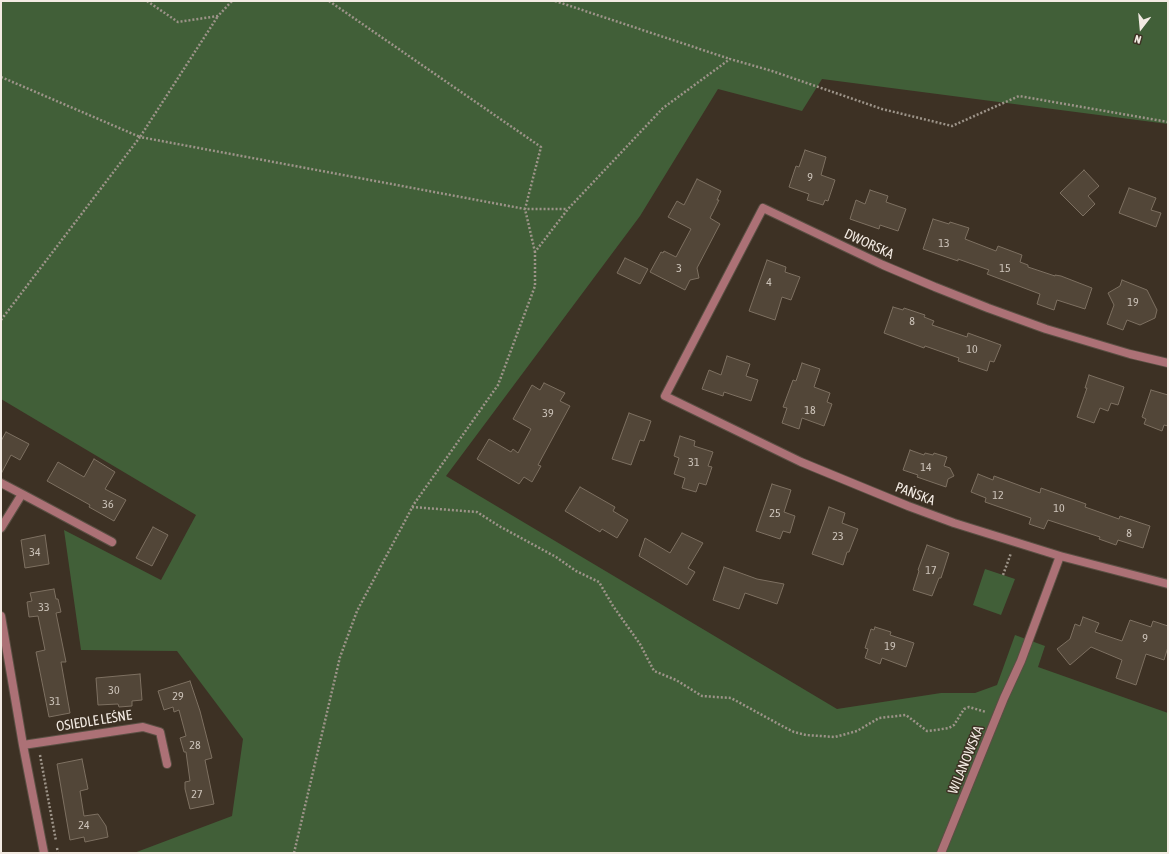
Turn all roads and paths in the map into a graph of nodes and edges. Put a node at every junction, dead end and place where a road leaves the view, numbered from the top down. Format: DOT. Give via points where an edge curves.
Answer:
graph roads {
  1 [pos="147,1"];
  2 [pos="232,1"];
  3 [pos="329,1"];
  4 [pos="555,1"];
  5 [pos="218,16"];
  6 [pos="730,59"];
  7 [pos="1,77"];
  8 [pos="1168,122"];
  9 [pos="140,137"];
  10 [pos="568,208"];
  11 [pos="525,209"];
  12 [pos="535,252"];
  13 [pos="1,320"];
  14 [pos="1168,363"];
  15 [pos="664,396"];
  16 [pos="1,483"];
  17 [pos="22,494"];
  18 [pos="412,507"];
  19 [pos="1,528"];
  20 [pos="112,542"];
  21 [pos="1014,542"];
  22 [pos="1060,556"];
  23 [pos="1003,575"];
  24 [pos="1168,584"];
  25 [pos="1,616"];
  26 [pos="998,714"];
  27 [pos="47,742"];
  28 [pos="23,745"];
  29 [pos="167,764"];
  30 [pos="44,853"];
  31 [pos="58,853"];
  32 [pos="294,853"];
  33 [pos="941,853"];
  1 -- 5 [label="path" via="178,22"];
  2 -- 5 [label="path"];
  3 -- 11 [label="path" via="541,147"];
  4 -- 6 [label="path"];
  5 -- 9 [label="path"];
  6 -- 8 [label="path" via="882,109 952,126 1019,96"];
  6 -- 10 [label="path" via="663,108"];
  7 -- 9 [label="path"];
  9 -- 11 [label="path"];
  9 -- 13 [label="path"];
  10 -- 11 [label="path"];
  10 -- 12 [label="path"];
  11 -- 12 [label="path"];
  12 -- 18 [label="path" via="535,286 498,385"];
  14 -- 15 [label="street, DWORSKA" via="1130,354 988,308 883,265 763,208"];
  15 -- 21 [label="street, PAŃSKA" via="847,482 954,523"];
  16 -- 17 [label="street"];
  17 -- 19 [label="street"];
  17 -- 20 [label="street"];
  18 -- 26 [label="path" via="477,512 599,582 640,644 654,671 676,680 702,696 731,698 794,732 806,736 835,737 857,731 879,718 906,715 927,730 936,730 954,725 964,708"];
  18 -- 32 [label="path" via="357,611 340,657"];
  21 -- 22 [label="street, PAŃSKA"];
  21 -- 23 [label="path"];
  22 -- 24 [label="street, PAŃSKA"];
  22 -- 26 [label="street, WILANOWSKA"];
  25 -- 28 [label="street"];
  26 -- 33 [label="street, WILANOWSKA"];
  27 -- 28 [label="street, OSIEDLE LEŚNE"];
  27 -- 29 [label="street, OSIEDLE LEŚNE" via="143,727 160,732"];
  27 -- 31 [label="path" via="48,750 40,755"];
  28 -- 30 [label="street"];
}
